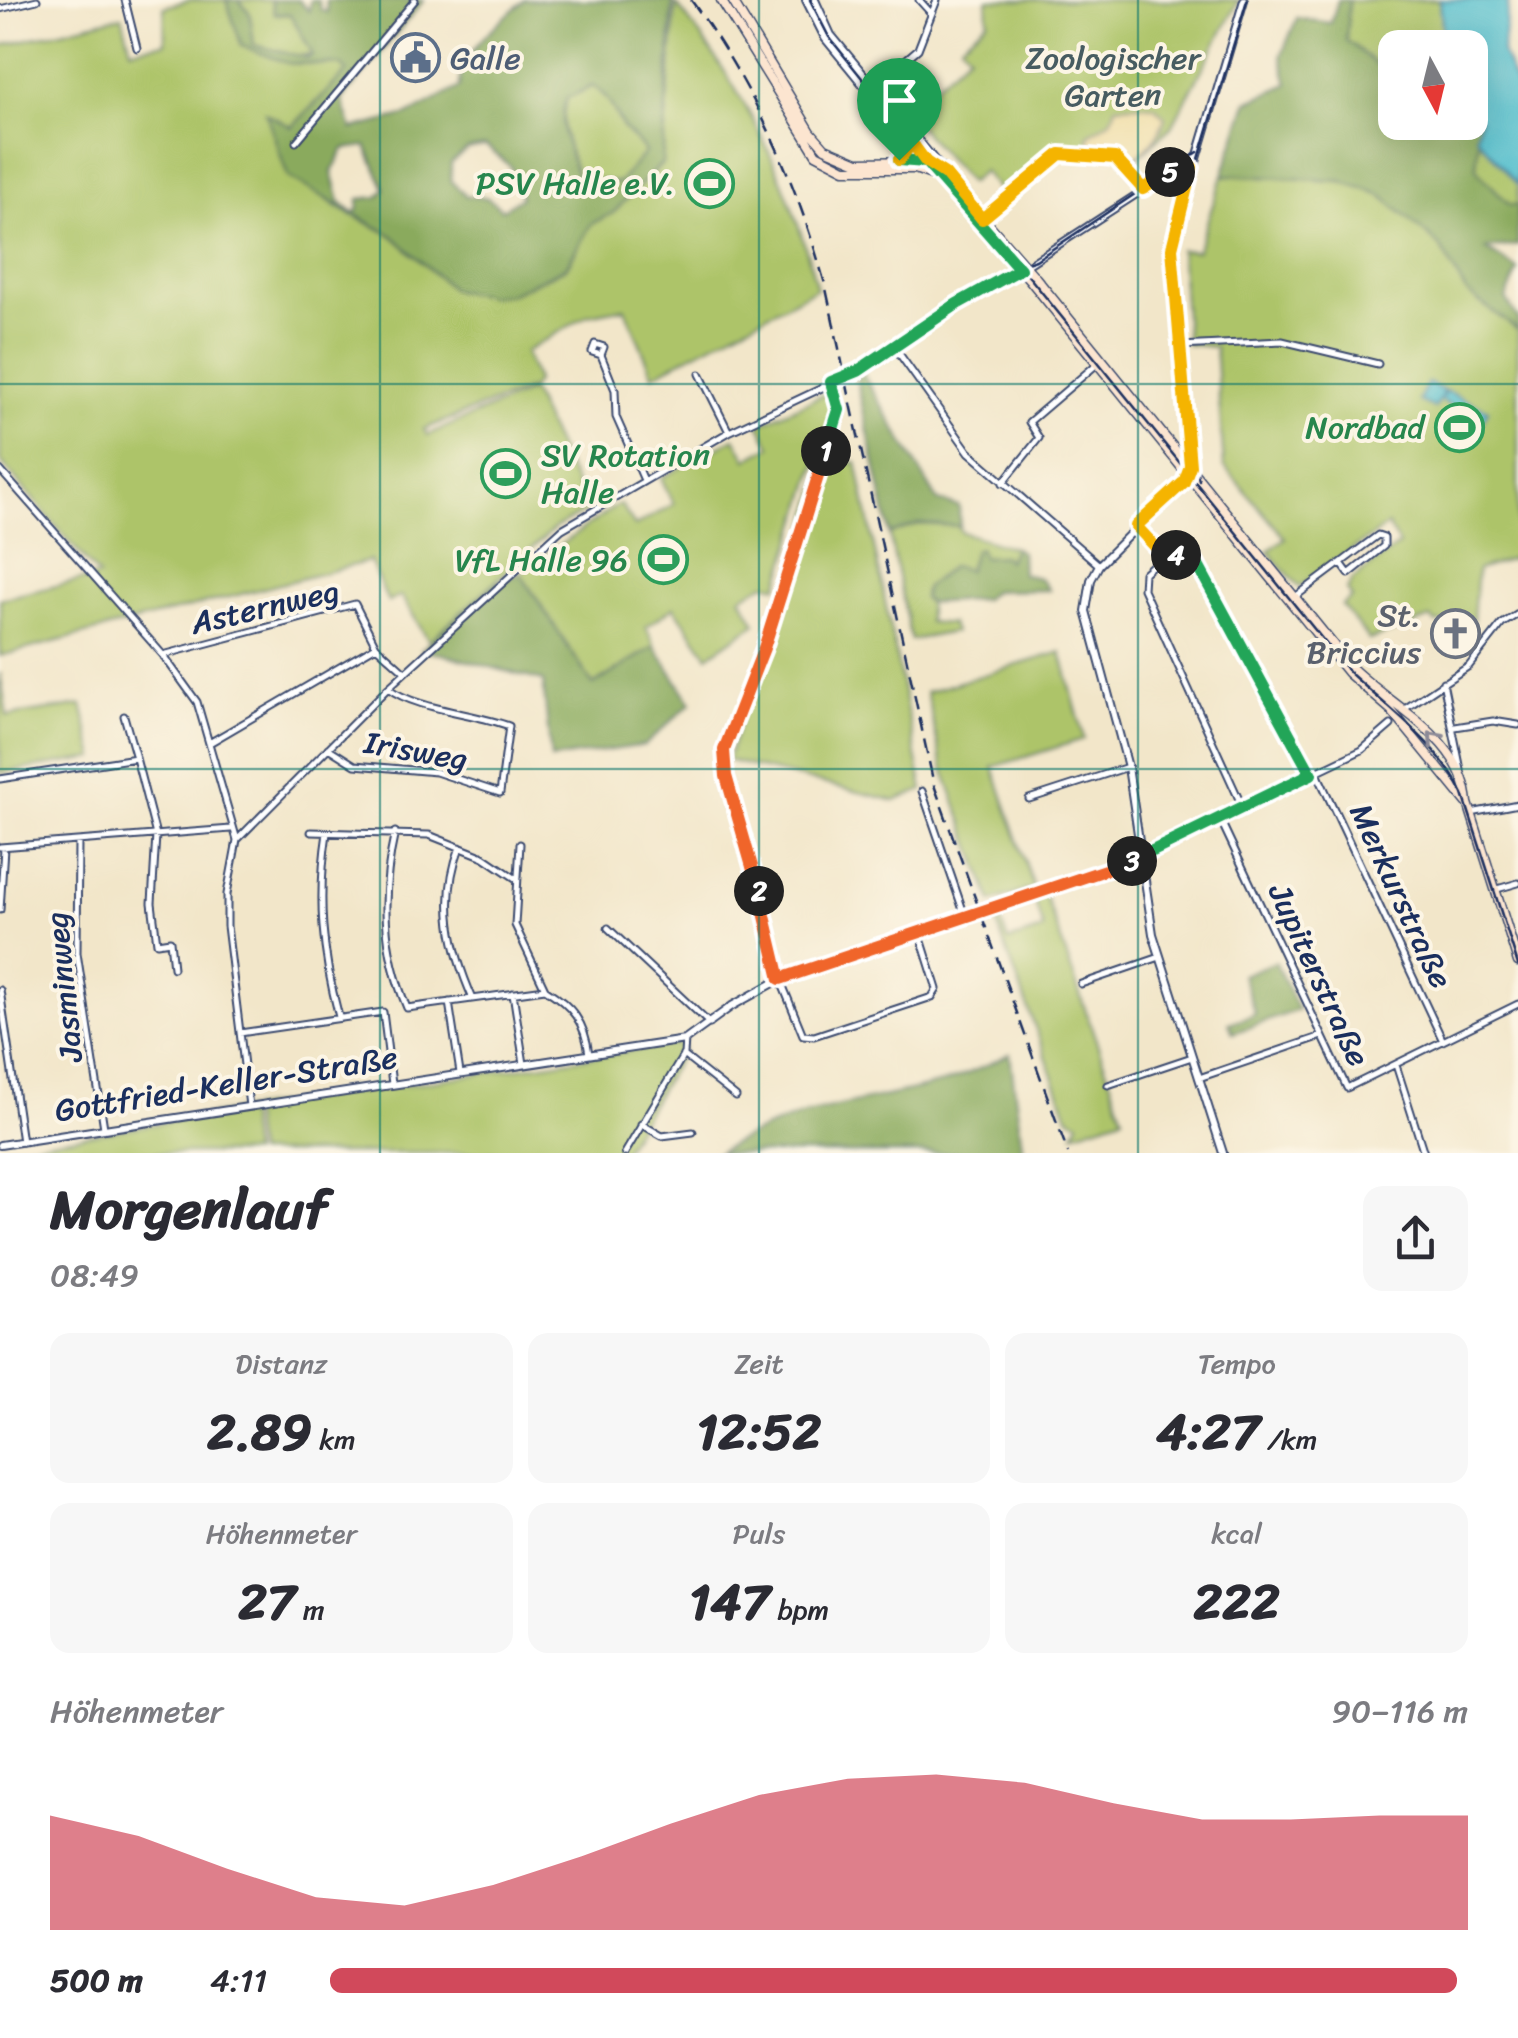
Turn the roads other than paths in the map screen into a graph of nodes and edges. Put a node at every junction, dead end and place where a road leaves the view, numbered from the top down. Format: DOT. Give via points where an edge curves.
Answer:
graph roads {
  1 [pos="37,0"];
  2 [pos="125,0"];
  3 [pos="414,0"];
  4 [pos="721,0"];
  5 [pos="732,0"];
  6 [pos="806,0"];
  7 [pos="815,0"];
  8 [pos="918,0"];
  9 [pos="938,0"];
  10 [pos="1244,0"];
  11 [pos="0,9"];
  12 [pos="931,14"];
  13 [pos="137,48"];
  14 [pos="874,86"];
  15 [pos="296,142"];
  16 [pos="912,143"];
  17 [pos="899,160"];
  18 [pos="926,162"];
  19 [pos="1192,167"];
  20 [pos="942,175"];
  21 [pos="1143,189"];
  22 [pos="982,219"];
  23 [pos="1023,267"];
  24 [pos="893,345"];
  25 [pos="1180,346"];
  26 [pos="601,355"];
  27 [pos="1097,364"];
  28 [pos="1378,364"];
  29 [pos="700,374"];
  30 [pos="831,382"];
  31 [pos="728,432"];
  32 [pos="1188,434"];
  33 [pos="1170,443"];
  34 [pos="1190,467"];
  35 [pos="0,470"];
  36 [pos="643,478"];
  37 [pos="1187,479"];
  38 [pos="1002,483"];
  39 [pos="1136,526"];
  40 [pos="1164,556"];
  41 [pos="1341,563"];
  42 [pos="1099,564"];
  43 [pos="1294,598"];
  44 [pos="1518,614"];
  45 [pos="376,646"];
  46 [pos="163,655"];
  47 [pos="404,672"];
  48 [pos="1443,682"];
  49 [pos="388,688"];
  50 [pos="1404,709"];
  51 [pos="124,716"];
  52 [pos="1393,722"];
  53 [pos="1518,726"];
  54 [pos="1455,727"];
  55 [pos="211,742"];
  56 [pos="328,748"];
  57 [pos="136,758"];
  58 [pos="1128,767"];
  59 [pos="1461,770"];
  60 [pos="1314,773"];
  61 [pos="0,779"];
  62 [pos="922,792"];
  63 [pos="1029,799"];
  64 [pos="1518,804"];
  65 [pos="1242,806"];
  66 [pos="1469,808"];
  67 [pos="1219,817"];
  68 [pos="232,828"];
  69 [pos="311,832"];
  70 [pos="395,832"];
  71 [pos="327,833"];
  72 [pos="156,835"];
  73 [pos="237,840"];
  74 [pos="78,842"];
  75 [pos="520,844"];
  76 [pos="2,847"];
  77 [pos="460,847"];
  78 [pos="1142,856"];
  79 [pos="516,878"];
  80 [pos="1518,883"];
  81 [pos="1494,889"];
  82 [pos="0,910"];
  83 [pos="965,918"];
  84 [pos="608,928"];
  85 [pos="918,932"];
  86 [pos="1160,957"];
  87 [pos="1518,962"];
  88 [pos="173,968"];
  89 [pos="780,979"];
  90 [pos="1081,984"];
  91 [pos="544,989"];
  92 [pos="0,990"];
  93 [pos="513,993"];
  94 [pos="473,999"];
  95 [pos="449,1002"];
  96 [pos="1518,1004"];
  97 [pos="339,1018"];
  98 [pos="710,1024"];
  99 [pos="238,1033"];
  100 [pos="1322,1036"];
  101 [pos="686,1040"];
  102 [pos="1442,1041"];
  103 [pos="588,1054"];
  104 [pos="684,1055"];
  105 [pos="1192,1058"];
  106 [pos="524,1064"];
  107 [pos="1396,1064"];
  108 [pos="460,1073"];
  109 [pos="1199,1078"];
  110 [pos="392,1084"];
  111 [pos="1108,1085"];
  112 [pos="736,1096"];
  113 [pos="249,1106"];
  114 [pos="641,1124"];
  115 [pos="104,1128"];
  116 [pos="692,1132"];
  117 [pos="22,1142"];
  118 [pos="0,1145"];
  119 [pos="625,1153"];
  120 [pos="1224,1153"];
  121 [pos="1424,1153"];
  1 -- 11 [label="street"];
  2 -- 13 [label="street"];
  3 -- 15 [label="street"];
  4 -- 20 [label="main road" via="816,154 845,169"];
  5 -- 17 [label="main road" via="820,143 852,161"];
  6 -- 16 [label="street" via="825,38"];
  7 -- 14 [label="street" via="832,36"];
  8 -- 12 [label="street"];
  9 -- 12 [label="street"];
  10 -- 19 [label="street"];
  12 -- 14 [label="street" via="926,36"];
  14 -- 20 [label="street"];
  16 -- 17 [label="street"];
  16 -- 18 [label="street"];
  17 -- 18 [label="main road"];
  18 -- 20 [label="main road"];
  19 -- 21 [label="street" via="1179,167"];
  19 -- 25 [label="street" via="1172,248"];
  20 -- 22 [label="main road"];
  20 -- 23 [label="main road"];
  21 -- 22 [label="street" via="1115,158 1060,154"];
  21 -- 23 [label="street"];
  22 -- 23 [label="main road"];
  23 -- 24 [label="street"];
  23 -- 27 [label="main road"];
  23 -- 33 [label="main road"];
  24 -- 30 [label="street"];
  24 -- 38 [label="street" via="945,423"];
  25 -- 28 [label="street" via="1282,341"];
  25 -- 32 [label="street"];
  26 -- 36 [label="street" via="615,390 616,417"];
  27 -- 37 [label="main road"];
  27 -- 38 [label="street" via="1029,422 1039,438"];
  29 -- 31 [label="street"];
  30 -- 31 [label="street"];
  30 -- 89 [label="street" via="838,415 723,756"];
  31 -- 36 [label="street"];
  32 -- 33 [label="street" via="1181,444"];
  32 -- 34 [label="street"];
  33 -- 34 [label="main road"];
  34 -- 37 [label="street"];
  34 -- 43 [label="main road"];
  35 -- 46 [label="street"];
  36 -- 47 [label="street" via="535,550"];
  37 -- 39 [label="street"];
  37 -- 52 [label="main road"];
  38 -- 42 [label="street"];
  39 -- 40 [label="street"];
  39 -- 42 [label="street"];
  40 -- 60 [label="street, Merkurstraße" via="1195,560"];
  40 -- 65 [label="street" via="1144,573 1144,589"];
  41 -- 41 [label="street" via="1378,535 1384,537 1384,546 1349,574"];
  41 -- 43 [label="street"];
  42 -- 58 [label="street" via="1087,595 1088,625"];
  43 -- 50 [label="main road" via="1353,669"];
  44 -- 48 [label="street" via="1470,666"];
  45 -- 46 [label="street, Asternweg" via="356,604"];
  45 -- 47 [label="street, Asternweg"];
  45 -- 55 [label="street"];
  46 -- 55 [label="street" via="197,702"];
  47 -- 49 [label="street"];
  48 -- 50 [label="street"];
  48 -- 54 [label="street"];
  49 -- 56 [label="street"];
  49 -- 56 [label="street, Irisweg" via="509,726 500,793 436,772 356,766"];
  50 -- 52 [label="street"];
  59 -- 50 [label="main road, one-way"];
  51 -- 57 [label="street"];
  52 -- 60 [label="street" via="1362,750"];
  52 -- 66 [label="main road"];
  53 -- 54 [label="street" via="1493,721"];
  54 -- 59 [label="street"];
  55 -- 68 [label="street"];
  56 -- 73 [label="street"];
  57 -- 61 [label="street"];
  57 -- 72 [label="street"];
  58 -- 63 [label="street"];
  58 -- 78 [label="street"];
  59 -- 66 [label="main road"];
  60 -- 65 [label="street"];
  60 -- 102 [label="street, Merkurstraße"];
  62 -- 83 [label="street"];
  64 -- 66 [label="street"];
  65 -- 67 [label="street"];
  66 -- 81 [label="main road"];
  67 -- 78 [label="street"];
  67 -- 100 [label="street, Jupiterstraße"];
  68 -- 72 [label="street"];
  68 -- 73 [label="street"];
  69 -- 71 [label="street"];
  70 -- 71 [label="street"];
  70 -- 77 [label="street" via="429,834"];
  70 -- 95 [label="street" via="384,913 396,984 407,1008"];
  71 -- 97 [label="street" via="319,906"];
  72 -- 74 [label="street"];
  72 -- 88 [label="street" via="157,943 170,941"];
  73 -- 99 [label="street" via="227,926"];
  74 -- 76 [label="street"];
  74 -- 115 [label="street, Jasminweg" via="78,953"];
  75 -- 79 [label="street"];
  76 -- 82 [label="street"];
  77 -- 79 [label="street"];
  77 -- 94 [label="street" via="448,913"];
  78 -- 83 [label="street"];
  78 -- 86 [label="street"];
  79 -- 91 [label="street" via="518,936"];
  80 -- 81 [label="street"];
  81 -- 87 [label="main road"];
  83 -- 85 [label="street"];
  84 -- 98 [label="street"];
  85 -- 89 [label="street"];
  85 -- 89 [label="street" via="937,992 901,1008 806,1036"];
  86 -- 90 [label="street"];
  86 -- 105 [label="street"];
  89 -- 98 [label="street"];
  91 -- 93 [label="street"];
  91 -- 103 [label="street" via="578,1016"];
  92 -- 117 [label="street"];
  93 -- 94 [label="street"];
  93 -- 106 [label="street"];
  94 -- 95 [label="street"];
  95 -- 108 [label="street"];
  96 -- 102 [label="street, Jupiterstraße"];
  97 -- 99 [label="street"];
  97 -- 110 [label="street" via="382,1012"];
  98 -- 101 [label="street"];
  99 -- 113 [label="street"];
  100 -- 107 [label="street, Jupiterstraße" via="1347,1088"];
  100 -- 109 [label="street"];
  101 -- 103 [label="street, Gottfried-Keller-Straße"];
  101 -- 104 [label="street"];
  102 -- 107 [label="street, Jupiterstraße"];
  103 -- 106 [label="street, Gottfried-Keller-Straße"];
  104 -- 112 [label="street"];
  104 -- 114 [label="street"];
  105 -- 109 [label="street"];
  105 -- 111 [label="street"];
  106 -- 108 [label="street, Gottfried-Keller-Straße"];
  107 -- 121 [label="street"];
  108 -- 110 [label="street, Gottfried-Keller-Straße"];
  109 -- 120 [label="street"];
  110 -- 113 [label="street, Gottfried-Keller-Straße"];
  113 -- 115 [label="street, Gottfried-Keller-Straße"];
  114 -- 116 [label="street" via="662,1136"];
  114 -- 119 [label="street"];
  115 -- 117 [label="street, Gottfried-Keller-Straße"];
  117 -- 118 [label="street, Gottfried-Keller-Straße"];
}
